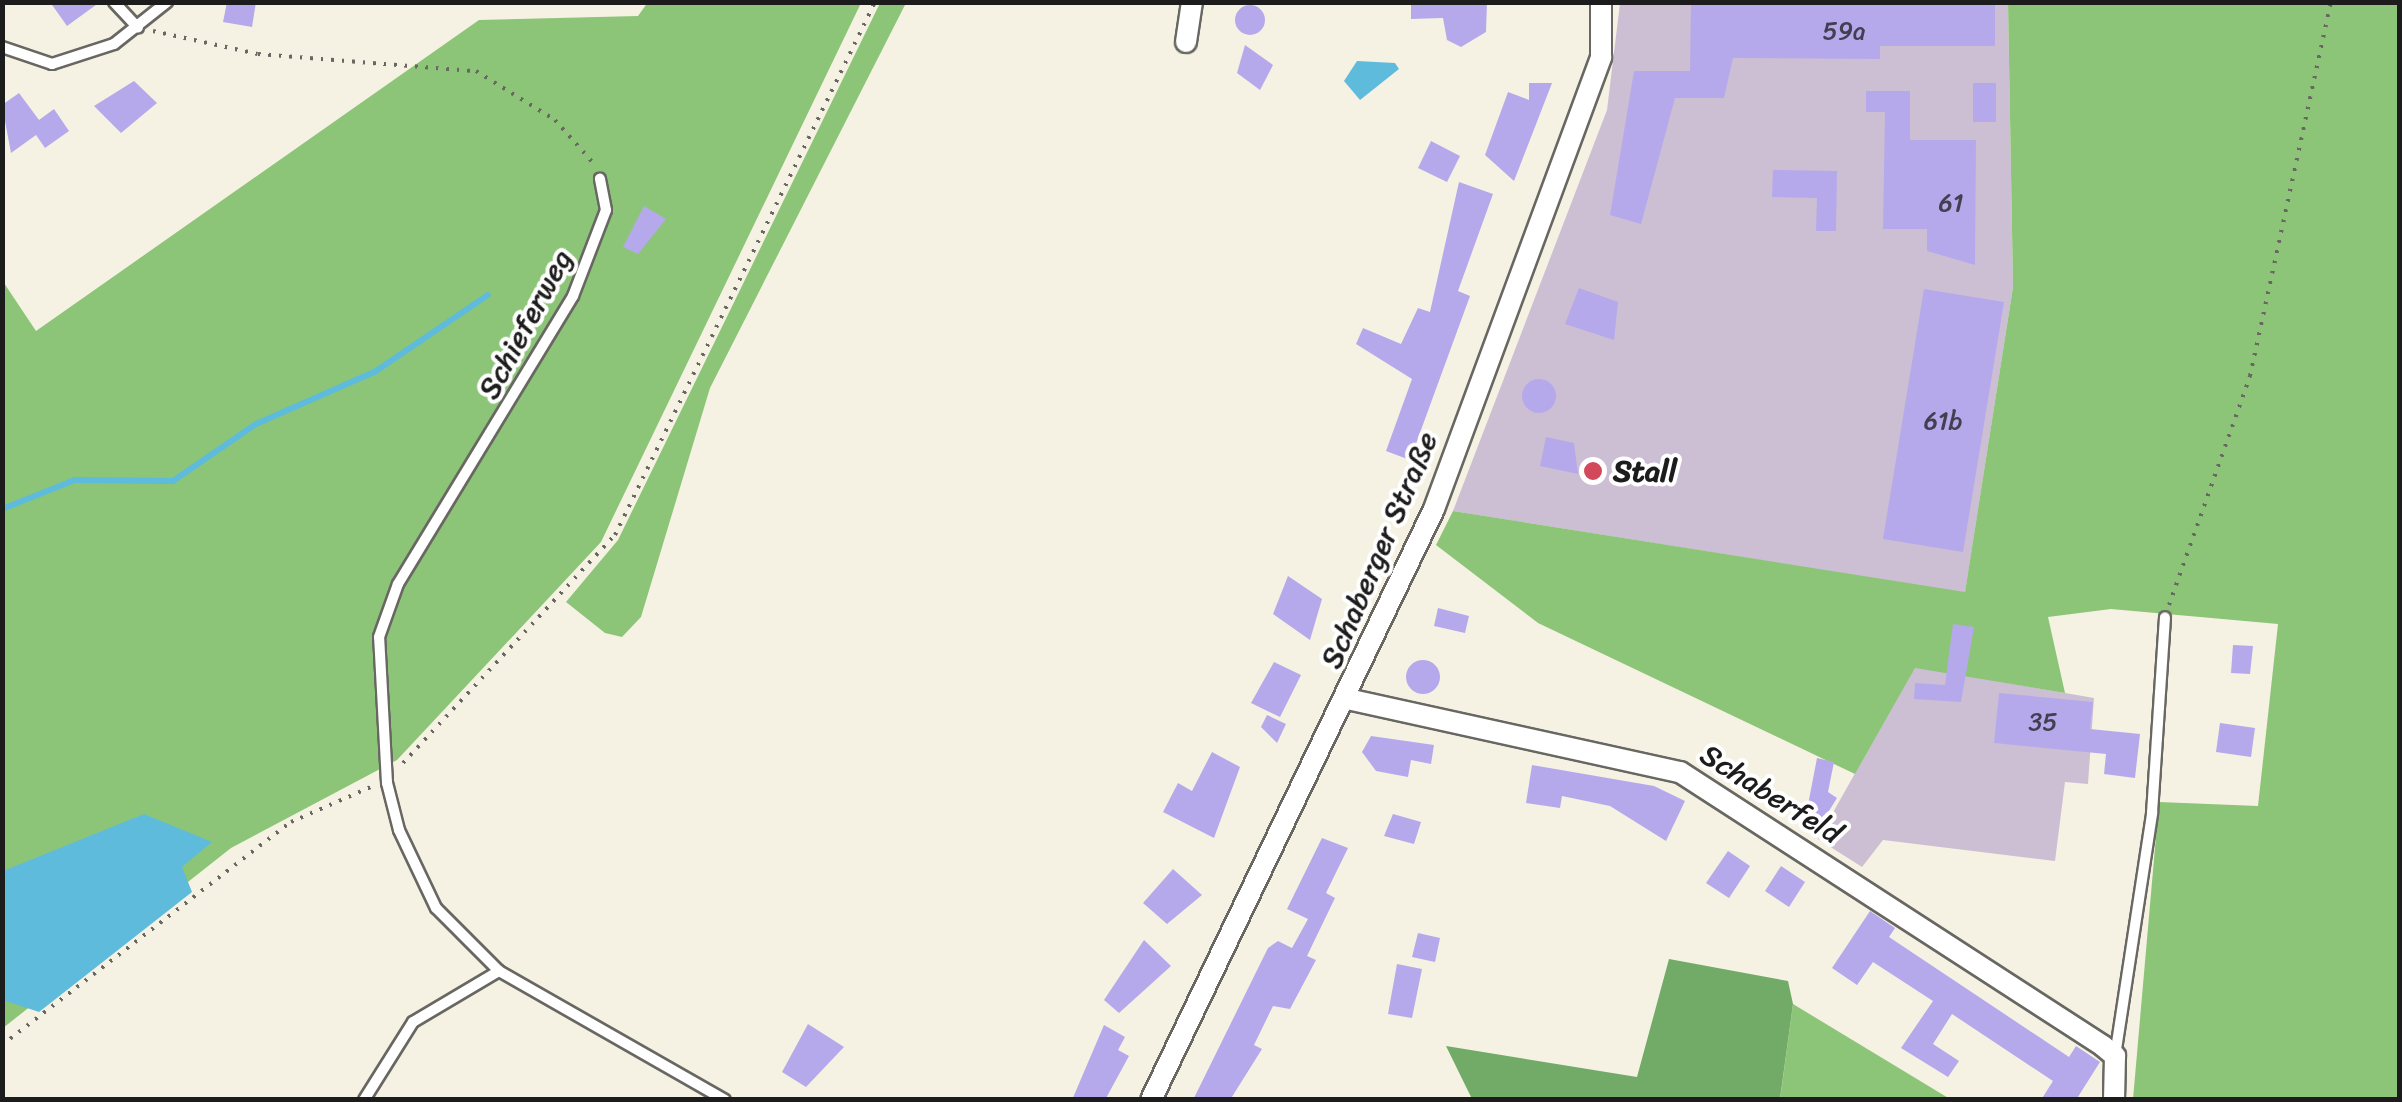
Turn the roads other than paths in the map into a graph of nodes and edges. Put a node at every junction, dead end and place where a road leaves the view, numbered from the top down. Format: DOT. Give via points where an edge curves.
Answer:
graph roads {
  1 [pos="114,2"];
  2 [pos="167,2"];
  3 [pos="1192,2"];
  4 [pos="1601,2"];
  5 [pos="138,28"];
  6 [pos="1186,42"];
  7 [pos="2,47"];
  8 [pos="600,179"];
  9 [pos="2165,617"];
  10 [pos="1347,699"];
  11 [pos="499,971"];
  12 [pos="2115,1056"];
  13 [pos="364,1100"];
  14 [pos="725,1100"];
  15 [pos="1151,1100"];
  16 [pos="2114,1100"];
  1 -- 5 [label="lane"];
  2 -- 5 [label="lane"];
  3 -- 6 [label="street"];
  4 -- 10 [label="street, Schaberger Straße" via="1602,58 1434,509"];
  5 -- 7 [label="lane" via="52,64"];
  8 -- 11 [label="lane, Schieferweg" via="603,224 573,296 384,614 387,783 429,896"];
  9 -- 12 [label="lane" via="2152,812"];
  10 -- 12 [label="street, Schaberfeld" via="1680,772"];
  10 -- 15 [label="street, Schaberger Straße"];
  11 -- 13 [label="lane" via="463,986 404,1031"];
  11 -- 14 [label="lane, Schieferweg"];
  12 -- 16 [label="street"];
}
